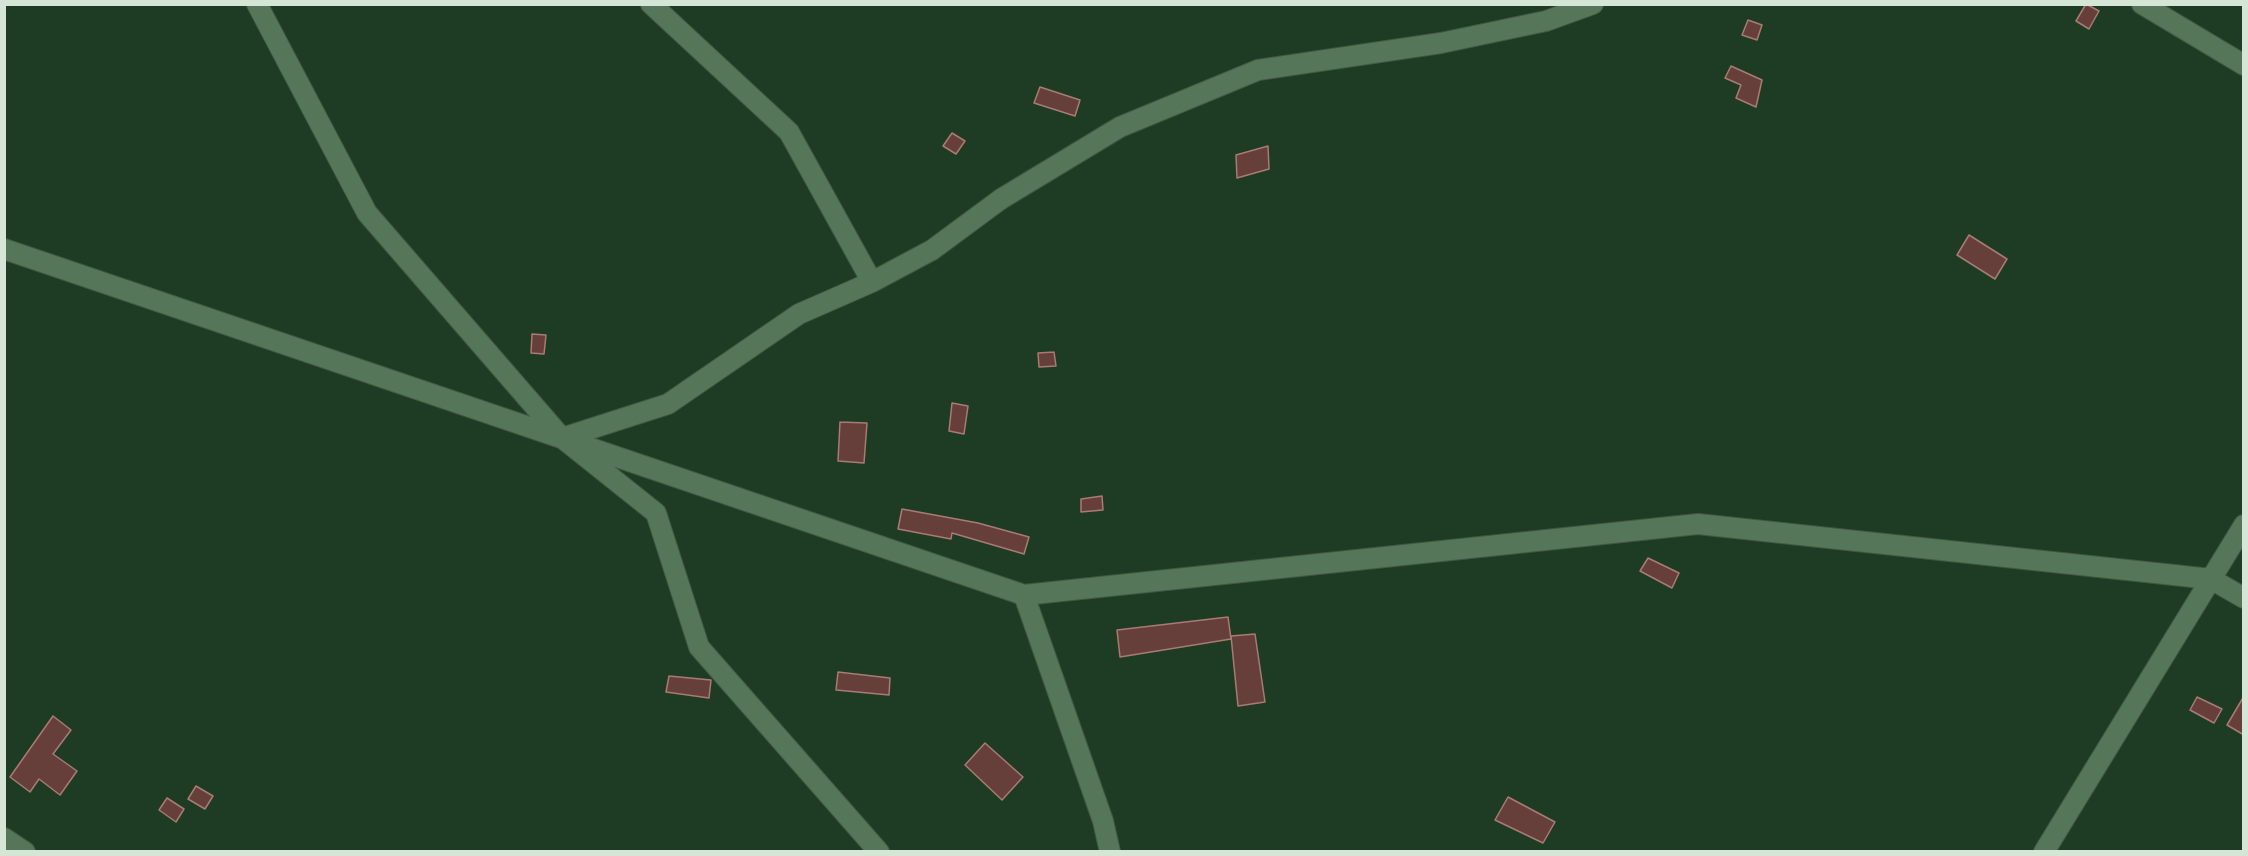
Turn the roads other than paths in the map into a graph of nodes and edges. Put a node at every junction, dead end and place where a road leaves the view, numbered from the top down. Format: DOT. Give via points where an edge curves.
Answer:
graph roads {
  1 [pos="257,4"];
  2 [pos="651,4"];
  3 [pos="1593,4"];
  4 [pos="2142,4"];
  5 [pos="2244,66"];
  6 [pos="4,249"];
  7 [pos="872,282"];
  8 [pos="562,438"];
  9 [pos="2244,525"];
  10 [pos="2211,579"];
  11 [pos="1024,595"];
  12 [pos="2244,598"];
  13 [pos="4,838"];
  14 [pos="25,852"];
  15 [pos="879,852"];
  16 [pos="1110,852"];
  17 [pos="2044,852"];
  1 -- 8 [label="street" via="367,213"];
  2 -- 7 [label="street" via="789,132"];
  3 -- 7 [label="street" via="1546,21 1441,43 1258,70 1120,127 1000,199 932,250"];
  4 -- 5 [label="street"];
  6 -- 8 [label="street"];
  7 -- 8 [label="street" via="800,314 668,404"];
  8 -- 11 [label="street"];
  8 -- 15 [label="street" via="656,513 699,648"];
  9 -- 10 [label="street"];
  10 -- 11 [label="street" via="1698,524"];
  10 -- 12 [label="street"];
  10 -- 17 [label="street"];
  11 -- 16 [label="street"];
  13 -- 14 [label="street"];
}
